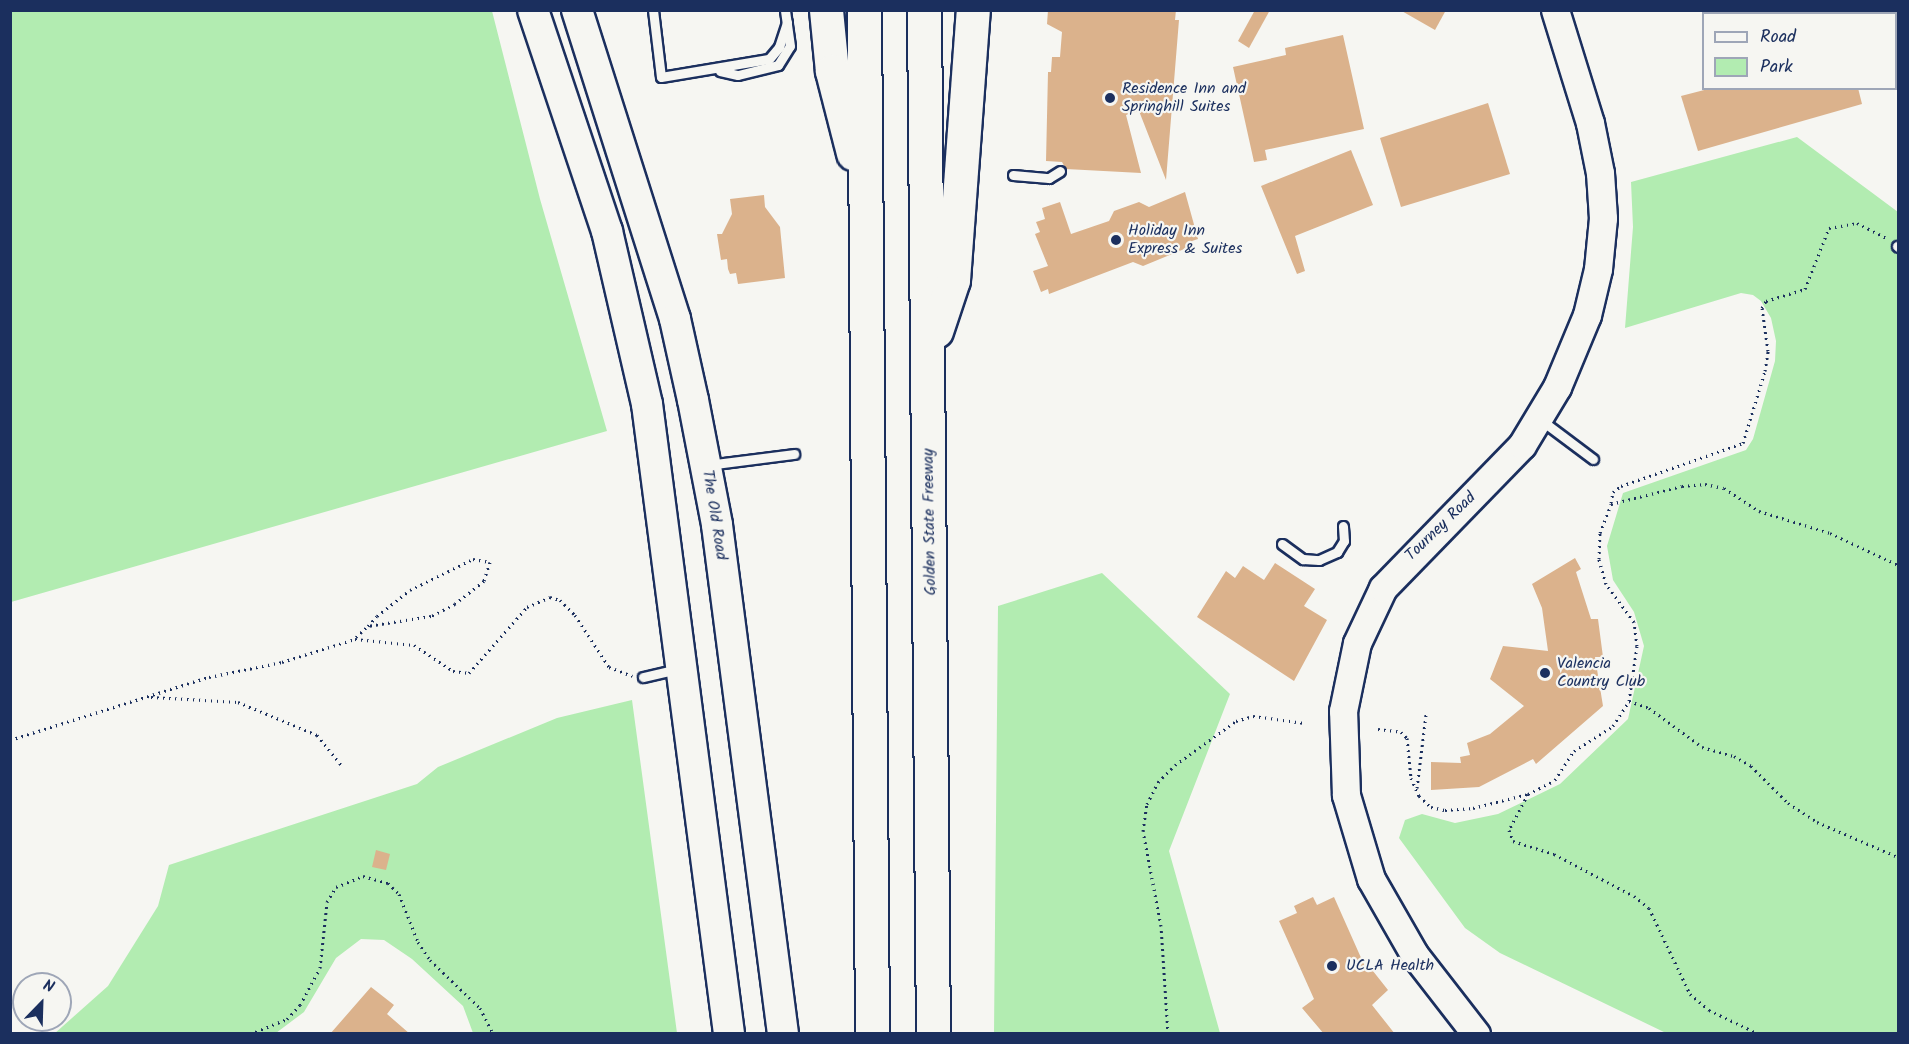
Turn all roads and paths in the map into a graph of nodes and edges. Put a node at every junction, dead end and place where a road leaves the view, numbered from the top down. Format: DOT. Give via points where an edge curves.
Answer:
graph roads {
  1 [pos="533,10"];
  2 [pos="578,10"];
  3 [pos="653,10"];
  4 [pos="785,10"];
  5 [pos="826,10"];
  6 [pos="864,10"];
  7 [pos="924,10"];
  8 [pos="973,10"];
  9 [pos="1555,10"];
  10 [pos="1060,171"];
  11 [pos="1013,175"];
  12 [pos="866,204"];
  13 [pos="1898,247"];
  14 [pos="928,356"];
  15 [pos="1539,419"];
  16 [pos="794,454"];
  17 [pos="1593,459"];
  18 [pos="706,465"];
  19 [pos="1611,504"];
  20 [pos="1343,526"];
  21 [pos="1282,544"];
  22 [pos="1899,565"];
  23 [pos="368,626"];
  24 [pos="355,639"];
  25 [pos="684,668"];
  26 [pos="642,677"];
  27 [pos="146,697"];
  28 [pos="1629,701"];
  29 [pos="1426,715"];
  30 [pos="1305,723"];
  31 [pos="1378,729"];
  32 [pos="10,740"];
  33 [pos="342,766"];
  34 [pos="1417,788"];
  35 [pos="1528,794"];
  36 [pos="1899,857"];
  37 [pos="250,1034"];
  38 [pos="493,1034"];
  39 [pos="729,1034"];
  40 [pos="783,1034"];
  41 [pos="872,1034"];
  42 [pos="933,1034"];
  43 [pos="1167,1034"];
  44 [pos="1476,1034"];
  45 [pos="1759,1034"];
  1 -- 25 [label="main road" via="607,231 622,289 657,462"];
  2 -- 18 [label="main road, The Old Road" via="675,319"];
  3 -- 4 [label="lane" via="661,77 717,70 738,75 778,65 790,46"];
  5 -- 12 [label="highway" via="832,71"];
  6 -- 12 [label="highway"];
  7 -- 14 [label="highway, Golden State Freeway"];
  8 -- 14 [label="highway" via="952,280"];
  9 -- 15 [label="street, Tourney Road" via="1590,123 1604,218 1587,315 1569,363"];
  10 -- 11 [label="lane" via="1049,178"];
  12 -- 41 [label="highway"];
  13 -- 19 [label="path" via="1864,224 1829,228 1805,289 1766,301 1762,308 1767,361 1743,443 1621,486 1613,492"];
  14 -- 42 [label="highway, Golden State Freeway"];
  15 -- 17 [label="lane"];
  15 -- 44 [label="street, Tourney Road" via="1500,471 1438,528 1383,588 1357,643 1343,711 1346,795 1371,879 1414,954"];
  16 -- 18 [label="lane"];
  18 -- 40 [label="main road, The Old Road"];
  19 -- 22 [label="path" via="1705,484 1724,488 1759,511 1830,533"];
  19 -- 28 [label="path" via="1600,532 1599,559 1606,585 1634,622 1637,646"];
  20 -- 21 [label="lane" via="1344,541 1337,552 1319,560 1303,559"];
  23 -- 23 [label="path" via="410,590 473,559 490,562 484,581 455,604 431,616"];
  23 -- 24 [label="path"];
  24 -- 26 [label="path" via="414,645 453,671 469,672 527,608 550,597 560,600 575,615 609,667 625,675"];
  24 -- 27 [label="path"];
  25 -- 26 [label="lane"];
  25 -- 39 [label="main road"];
  27 -- 32 [label="path"];
  27 -- 33 [label="path" via="238,702 317,735"];
  28 -- 35 [label="path" via="1613,726 1574,751 1555,780"];
  28 -- 36 [label="path" via="1649,708 1702,747 1734,756 1751,766 1788,803 1817,822"];
  29 -- 34 [label="path"];
  30 -- 43 [label="path" via="1253,716 1236,721 1175,765 1158,782 1147,804 1143,831 1161,926"];
  31 -- 34 [label="path" via="1401,732 1407,738 1411,778"];
  34 -- 35 [label="path" via="1423,802 1445,810 1473,808"];
  35 -- 45 [label="path" via="1509,830 1513,841 1554,854 1634,896 1649,908 1690,994 1709,1010"];
  37 -- 38 [label="path" via="287,1019 300,1005 320,968 327,902 336,887 363,876 388,883 399,894 429,960 480,1008"];
}
